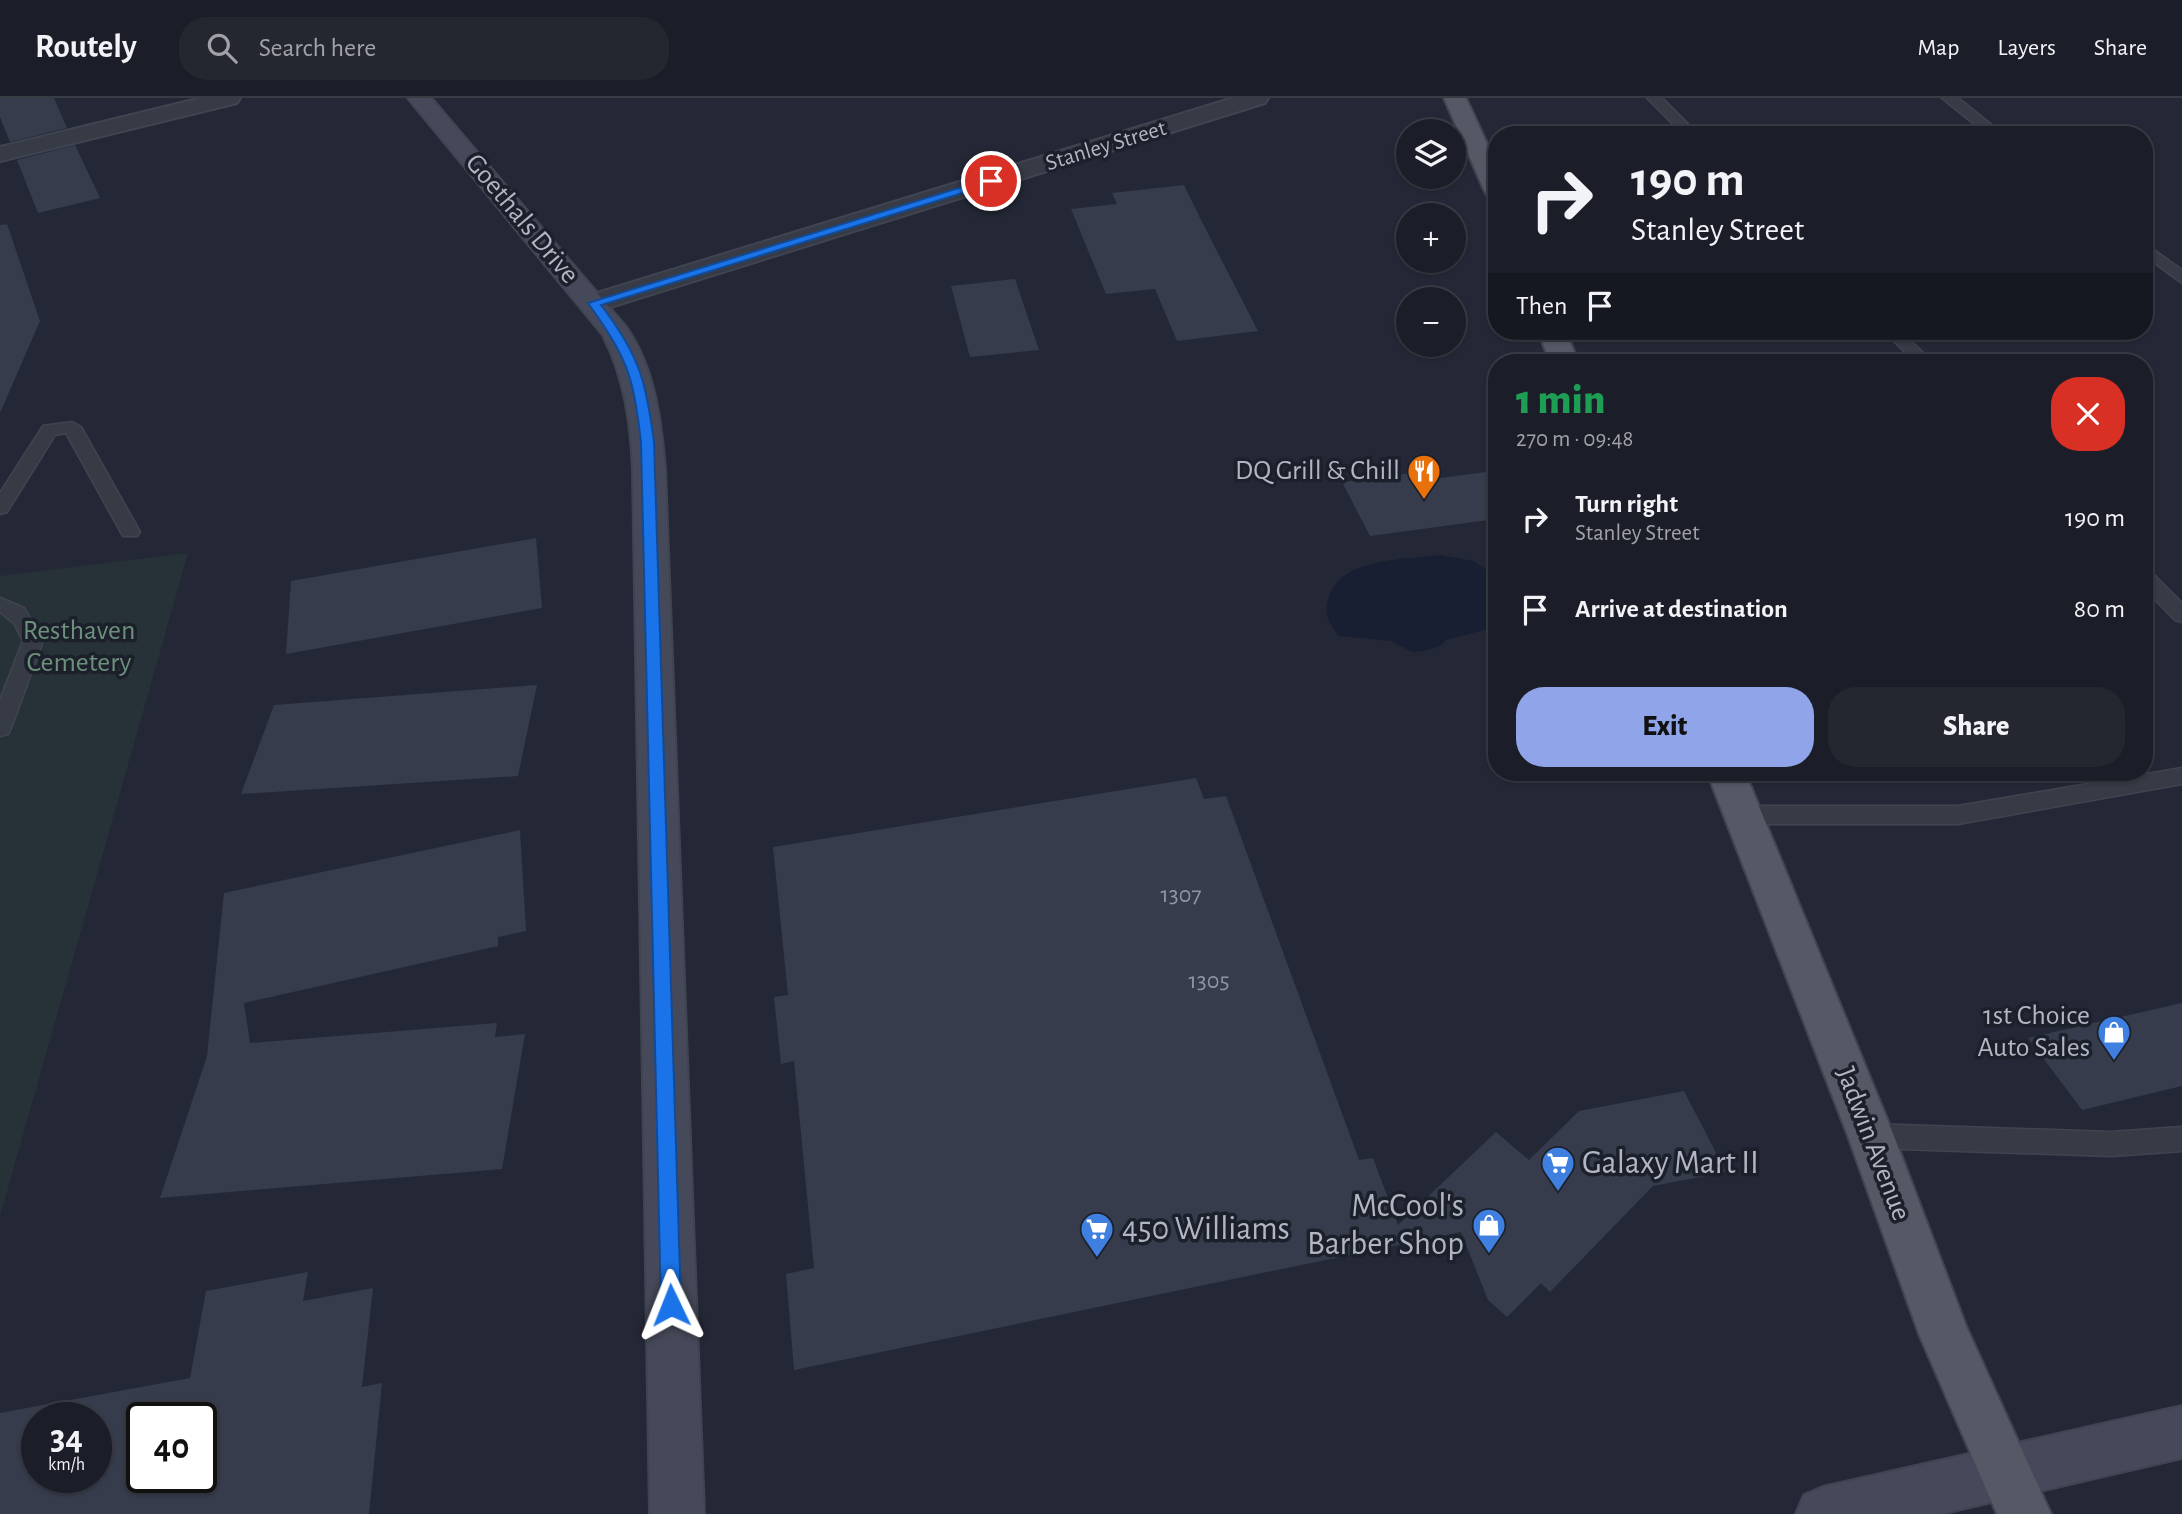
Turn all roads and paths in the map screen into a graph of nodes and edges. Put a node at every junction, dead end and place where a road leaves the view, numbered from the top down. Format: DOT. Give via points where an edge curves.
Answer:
graph roads {
  1 [pos="229,98"];
  2 [pos="419,98"];
  3 [pos="1256,98"];
  4 [pos="1455,98"];
  5 [pos="1654,98"];
  6 [pos="1949,98"];
  7 [pos="1683,126"];
  8 [pos="1985,126"];
  9 [pos="0,154"];
  10 [pos="1488,172"];
  11 [pos="2153,255"];
  12 [pos="2182,278"];
  13 [pos="594,303"];
  14 [pos="1901,340"];
  15 [pos="1916,354"];
  16 [pos="0,508"];
  17 [pos="130,532"];
  18 [pos="2153,586"];
  19 [pos="0,605"];
  20 [pos="2182,615"];
  21 [pos="0,728"];
  22 [pos="2182,776"];
  23 [pos="1730,781"];
  24 [pos="1744,815"];
  25 [pos="1871,1136"];
  26 [pos="2182,1139"];
  27 [pos="2182,1432"];
  28 [pos="2015,1493"];
  29 [pos="677,1514"];
  30 [pos="1823,1514"];
  1 -- 9 [label="street"];
  2 -- 13 [label="street, Goethals Drive"];
  3 -- 13 [label="street, Stanley Street"];
  4 -- 10 [label="main road"];
  5 -- 7 [label="lane"];
  6 -- 8 [label="lane"];
  11 -- 12 [label="lane"];
  13 -- 29 [label="street, Goethals Drive" via="632,362 641,388 648,456"];
  14 -- 15 [label="lane"];
  16 -- 17 [label="lane" via="49,430 72,427"];
  18 -- 20 [label="lane"];
  19 -- 21 [label="lane" via="25,620 33,641"];
  22 -- 24 [label="lane" via="1958,815"];
  23 -- 24 [label="main road, Jadwin Avenue"];
  24 -- 25 [label="main road, Jadwin Avenue"];
  25 -- 26 [label="lane" via="2112,1144"];
  25 -- 28 [label="main road, Jadwin Avenue" via="1944,1334"];
  27 -- 28 [label="street"];
  28 -- 30 [label="street"];
}
